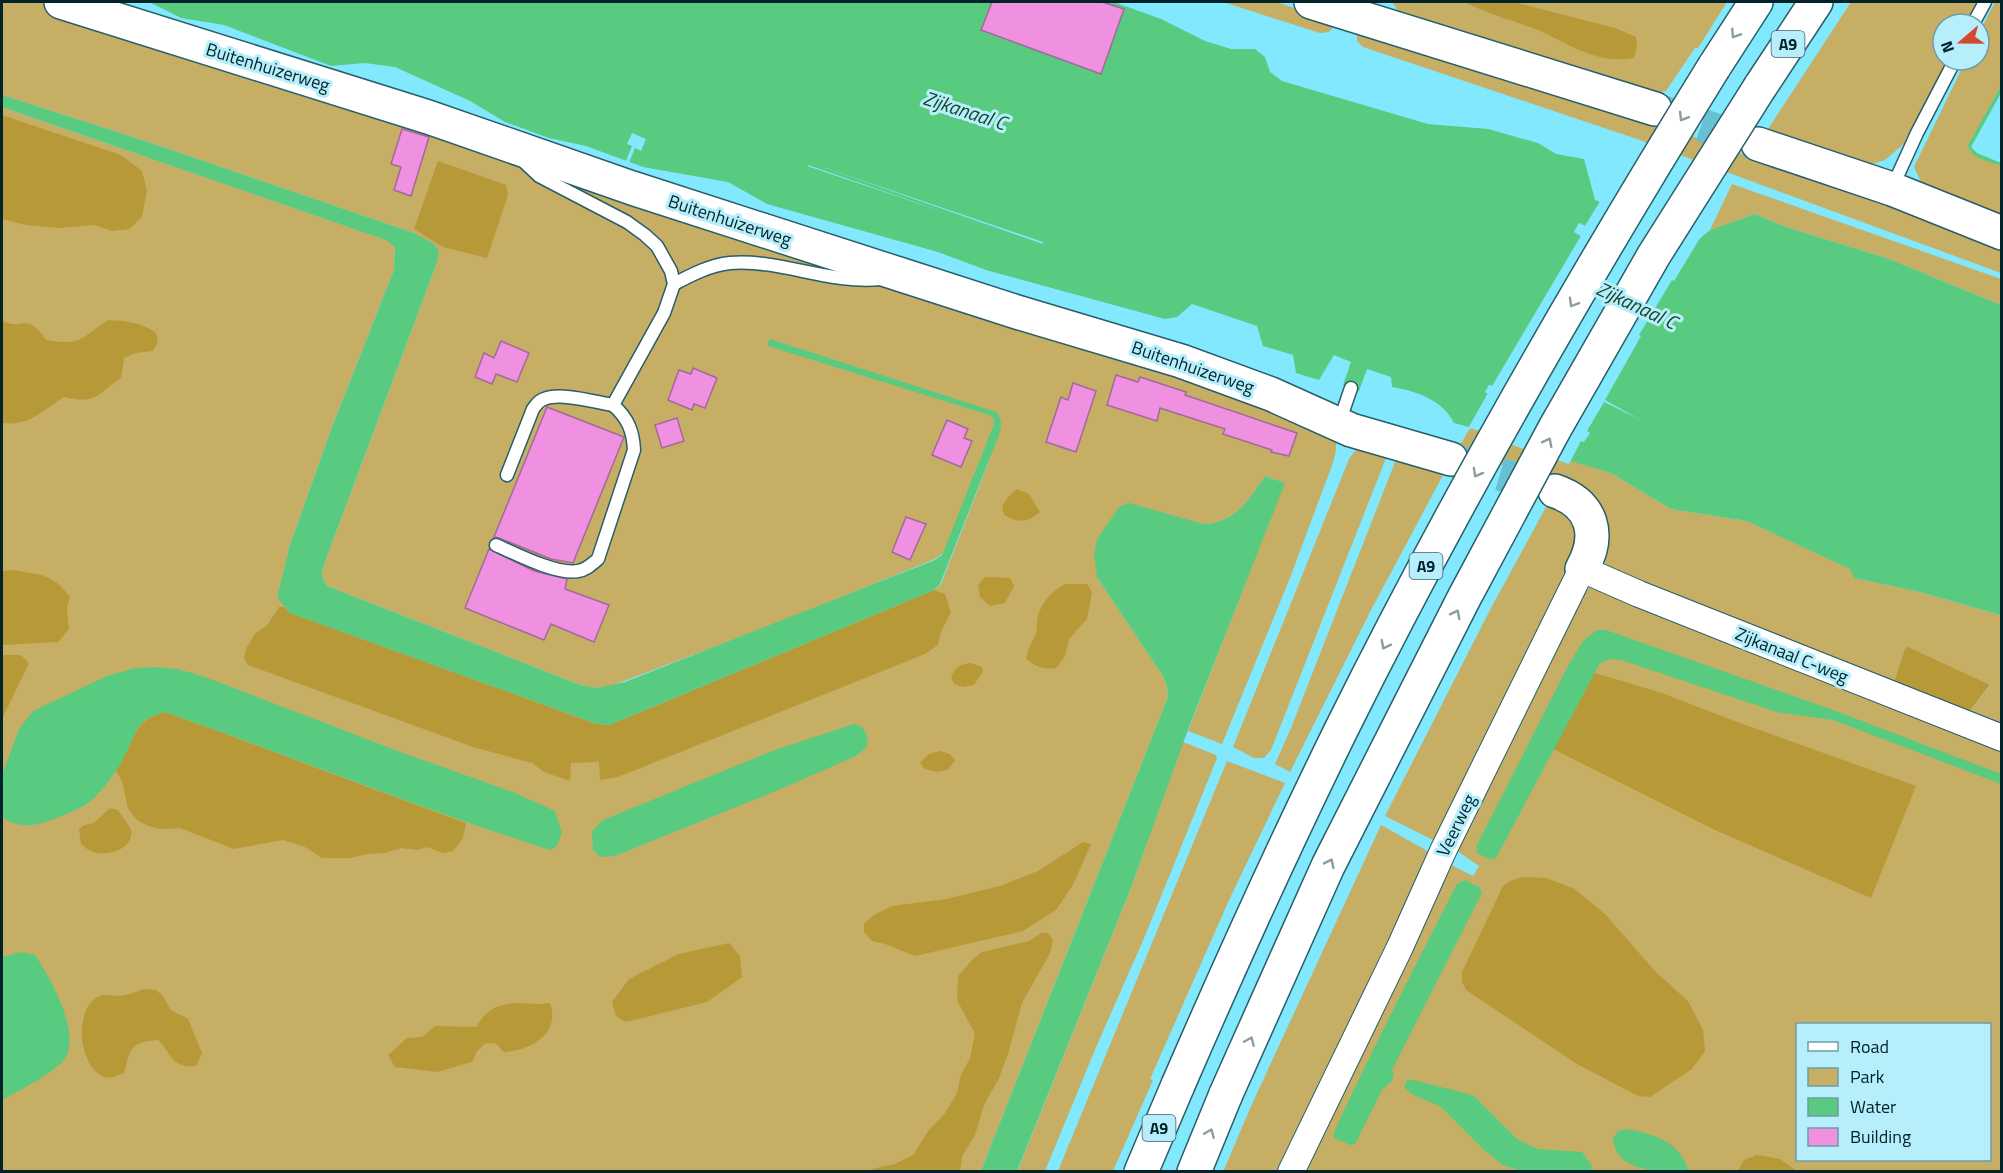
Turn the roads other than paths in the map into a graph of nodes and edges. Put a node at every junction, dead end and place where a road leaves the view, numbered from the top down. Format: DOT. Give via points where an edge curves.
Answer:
graph roads {
  1 [pos="61,2"];
  2 [pos="1311,2"];
  3 [pos="1756,2"];
  4 [pos="1816,2"];
  5 [pos="1358,9"];
  6 [pos="1949,72"];
  7 [pos="1655,109"];
  8 [pos="505,144"];
  9 [pos="1758,144"];
  10 [pos="1892,189"];
  11 [pos="2001,232"];
  12 [pos="905,276"];
  13 [pos="674,284"];
  14 [pos="1351,388"];
  15 [pos="613,405"];
  16 [pos="1338,424"];
  17 [pos="1451,459"];
  18 [pos="507,475"];
  19 [pos="1555,491"];
  20 [pos="496,545"];
  21 [pos="1582,569"];
  22 [pos="2001,738"];
  23 [pos="1141,1172"];
  24 [pos="1194,1172"];
  25 [pos="1291,1172"];
  1 -- 8 [label="main road, Buitenhuizerweg"];
  2 -- 5 [label="main road"];
  3 -- 23 [label="main road, A9, one-way, bridge" via="1610,238 1436,548 1343,726 1279,860"];
  24 -- 4 [label="main road, A9, one-way, bridge" via="1328,866 1464,598 1654,255"];
  5 -- 7 [label="main road"];
  6 -- 10 [label="lane"];
  8 -- 12 [label="main road, Buitenhuizerweg"];
  8 -- 13 [label="lane" via="538,176 645,235 666,259"];
  9 -- 10 [label="main road"];
  10 -- 11 [label="main road"];
  12 -- 13 [label="lane" via="850,280 730,263"];
  12 -- 16 [label="main road, Buitenhuizerweg" via="1181,361"];
  13 -- 15 [label="lane" via="664,313"];
  14 -- 16 [label="lane"];
  15 -- 18 [label="lane" via="550,397 538,402"];
  15 -- 20 [label="lane" via="627,421 634,450 598,559 573,572 538,564"];
  16 -- 17 [label="main road, Buitenhuizerweg"];
  19 -- 21 [label="main road, Veerweg" via="1579,504 1590,521 1593,543"];
  21 -- 22 [label="street, Zijkanaal C-weg"];
  21 -- 25 [label="street, Veerweg"];
}
